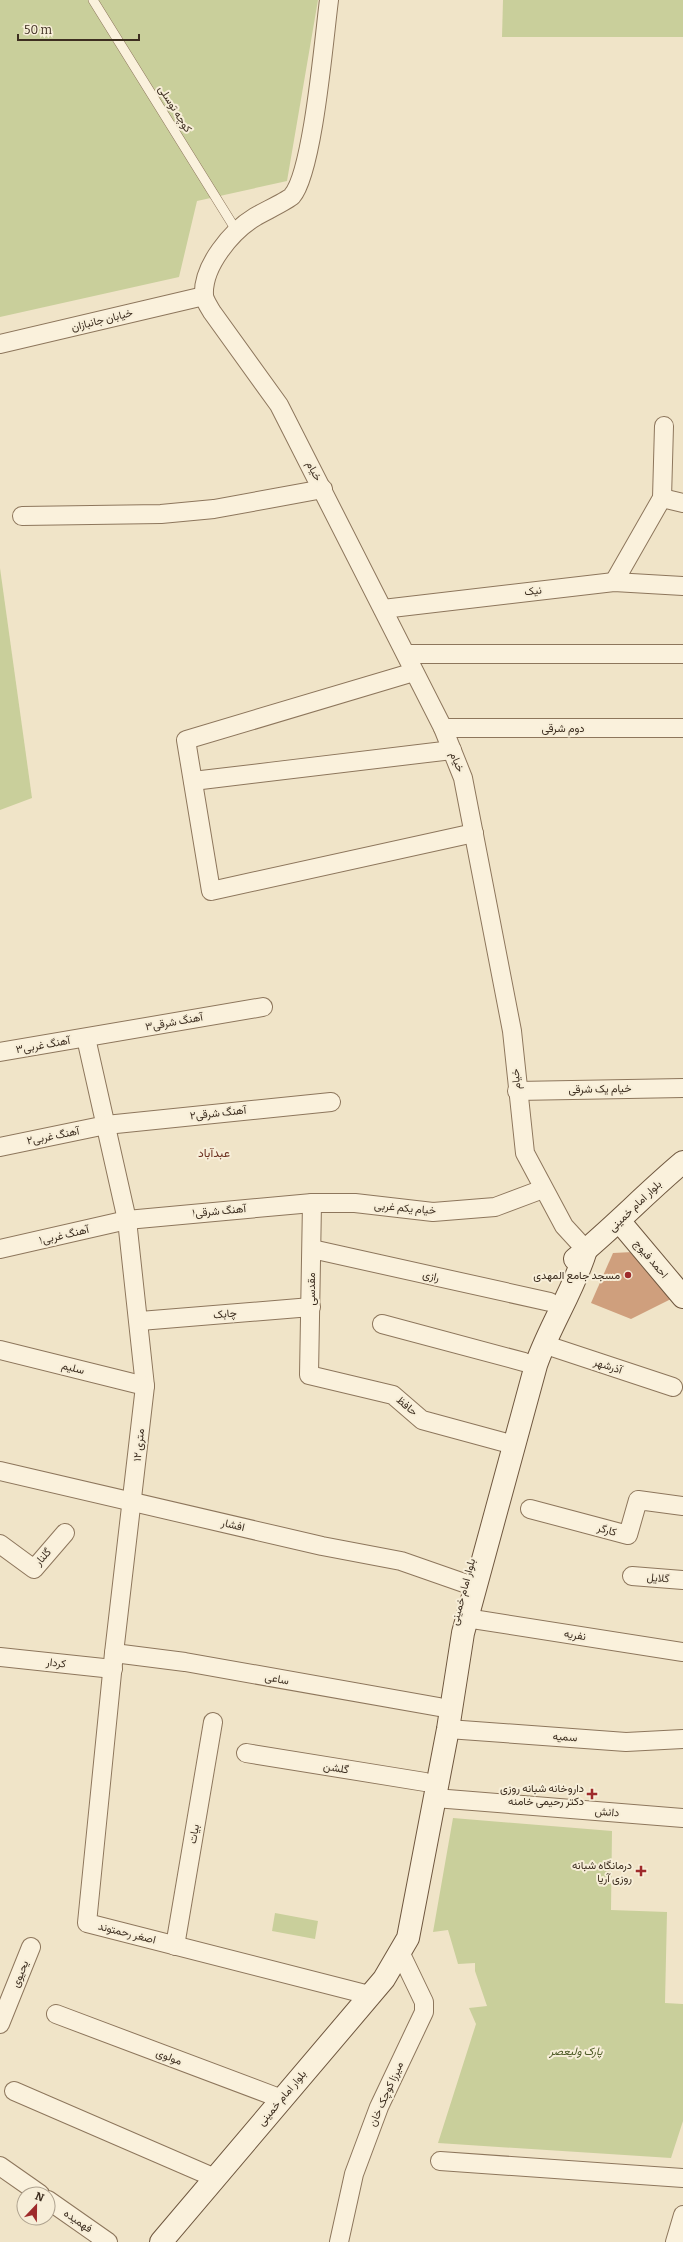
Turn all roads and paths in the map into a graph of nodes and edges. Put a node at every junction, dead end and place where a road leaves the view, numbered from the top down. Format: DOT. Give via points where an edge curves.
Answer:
graph roads {
  1 [pos="93,0"];
  2 [pos="329,0"];
  3 [pos="236,230"];
  4 [pos="208,304"];
  5 [pos="0,344"];
  6 [pos="664,426"];
  7 [pos="323,489"];
  8 [pos="662,498"];
  9 [pos="683,503"];
  10 [pos="22,516"];
  11 [pos="614,582"];
  12 [pos="683,586"];
  13 [pos="383,609"];
  14 [pos="406,654"];
  15 [pos="683,654"];
  16 [pos="414,672"];
  17 [pos="443,728"];
  18 [pos="683,728"];
  19 [pos="452,750"];
  20 [pos="193,781"];
  21 [pos="474,833"];
  22 [pos="263,1007"];
  23 [pos="86,1038"];
  24 [pos="0,1052"];
  25 [pos="683,1088"];
  26 [pos="517,1091"];
  27 [pos="331,1102"];
  28 [pos="106,1125"];
  29 [pos="0,1147"];
  30 [pos="683,1162"];
  31 [pos="543,1189"];
  32 [pos="312,1203"];
  33 [pos="127,1220"];
  34 [pos="620,1222"];
  35 [pos="0,1249"];
  36 [pos="312,1249"];
  37 [pos="586,1250"];
  38 [pos="683,1297"];
  39 [pos="550,1302"];
  40 [pos="311,1307"];
  41 [pos="140,1321"];
  42 [pos="382,1324"];
  43 [pos="543,1344"];
  44 [pos="0,1350"];
  45 [pos="524,1362"];
  46 [pos="309,1375"];
  47 [pos="145,1386"];
  48 [pos="673,1387"];
  49 [pos="503,1442"];
  50 [pos="0,1471"];
  51 [pos="133,1502"];
  52 [pos="683,1506"];
  53 [pos="530,1509"];
  54 [pos="65,1533"];
  55 [pos="0,1544"];
  56 [pos="632,1576"];
  57 [pos="683,1580"];
  58 [pos="464,1584"];
  59 [pos="466,1618"];
  60 [pos="683,1652"];
  61 [pos="0,1657"];
  62 [pos="113,1661"];
  63 [pos="439,1707"];
  64 [pos="213,1722"];
  65 [pos="448,1729"];
  66 [pos="683,1739"];
  67 [pos="246,1753"];
  68 [pos="430,1790"];
  69 [pos="683,1818"];
  70 [pos="175,1946"];
  71 [pos="31,1947"];
  72 [pos="400,1952"];
  73 [pos="369,1995"];
  74 [pos="56,2014"];
  75 [pos="0,2024"];
  76 [pos="14,2091"];
  77 [pos="282,2099"];
  78 [pos="440,2161"];
  79 [pos="0,2166"];
  80 [pos="216,2178"];
  81 [pos="683,2178"];
  82 [pos="29,2186"];
  83 [pos="56,2206"];
  84 [pos="683,2215"];
  85 [pos="108,2242"];
  86 [pos="161,2242"];
  87 [pos="339,2242"];
  88 [pos="675,2242"];
  1 -- 3 [label="lane, کوچه توسلی"];
  2 -- 3 [label="street" via="310,138 302,176 292,196"];
  3 -- 4 [label="street" via="221,248 206,282"];
  4 -- 5 [label="street, خیابان جانبازان"];
  4 -- 7 [label="street, خیام" via="279,406"];
  6 -- 8 [label="street"];
  7 -- 10 [label="street" via="214,509 168,514"];
  7 -- 13 [label="street, خیام"];
  8 -- 9 [label="street"];
  8 -- 11 [label="street"];
  11 -- 12 [label="street, نیک"];
  11 -- 13 [label="street, نیک"];
  13 -- 14 [label="street, خیام"];
  14 -- 15 [label="street"];
  14 -- 16 [label="street, خیام"];
  16 -- 17 [label="street, خیام"];
  16 -- 20 [label="street" via="186,740"];
  17 -- 18 [label="street, دوم شرقی"];
  17 -- 19 [label="street, خیام"];
  19 -- 20 [label="street"];
  19 -- 21 [label="street, خیام" via="463,778"];
  20 -- 21 [label="street" via="211,891"];
  21 -- 26 [label="street, خیام" via="512,1031"];
  22 -- 23 [label="street, آهنگ شرقی۳"];
  23 -- 24 [label="street, آهنگ غربی۳"];
  23 -- 28 [label="street, ۱۲ متری"];
  25 -- 26 [label="street, خیام یک شرقی"];
  26 -- 31 [label="street, خیام" via="525,1153"];
  27 -- 28 [label="street, آهنگ شرقی۲"];
  28 -- 29 [label="street, آهنگ غربی۲"];
  28 -- 33 [label="street, ۱۲ متری"];
  30 -- 34 [label="street, بلوار امام خمینی" via="644,1196"];
  31 -- 32 [label="street, خیام یکم غربی" via="495,1207 434,1212 355,1203"];
  31 -- 37 [label="street, خیام" via="564,1226"];
  32 -- 33 [label="street, آهنگ شرقی۱"];
  32 -- 36 [label="street, مقدسی"];
  33 -- 35 [label="street, آهنگ غربی۱"];
  33 -- 41 [label="street, ۱۲ متری"];
  34 -- 37 [label="street, بلوار امام خمینی"];
  34 -- 38 [label="street, احمد فیوج"];
  36 -- 39 [label="street, رازی"];
  36 -- 40 [label="street, مقدسی"];
  37 -- 39 [label="street, بلوار امام خمینی" via="571,1262"];
  37 -- 43 [label="street, بلوار امام خمینی" via="581,1268"];
  39 -- 45 [label="street, بلوار امام خمینی"];
  40 -- 41 [label="street, چابک"];
  40 -- 46 [label="street, مقدسی"];
  41 -- 47 [label="street, ۱۲ متری"];
  42 -- 45 [label="street"];
  43 -- 48 [label="street, آذرشهر"];
  43 -- 59 [label="street, بلوار امام خمینی"];
  44 -- 47 [label="street, سلیم"];
  45 -- 49 [label="street, بلوار امام خمینی"];
  46 -- 49 [label="street, حافظ" via="393,1395 422,1420"];
  47 -- 51 [label="street, ۱۲ متری"];
  49 -- 58 [label="street, بلوار امام خمینی"];
  50 -- 51 [label="street, افشار"];
  51 -- 58 [label="street, افشار" via="322,1546 401,1561"];
  51 -- 62 [label="street, ۱۲ متری"];
  52 -- 53 [label="street, کارگر" via="638,1500 628,1535"];
  54 -- 55 [label="street, گلنار" via="34,1569"];
  56 -- 57 [label="street, گلایل"];
  58 -- 63 [label="street, بلوار امام خمینی" via="451,1634"];
  59 -- 60 [label="street, نفریه"];
  59 -- 65 [label="street, بلوار امام خمینی"];
  61 -- 62 [label="street, کردار"];
  62 -- 63 [label="street, ساعی" via="185,1662"];
  62 -- 70 [label="street, اصغر رحمتوند" via="87,1923"];
  63 -- 68 [label="street, بلوار امام خمینی"];
  64 -- 70 [label="street, بیات"];
  65 -- 66 [label="street, سمیه" via="626,1742"];
  65 -- 68 [label="street, بلوار امام خمینی"];
  67 -- 68 [label="street, گلشن"];
  68 -- 69 [label="street, دانش"];
  68 -- 72 [label="street, بلوار امام خمینی" via="408,1938"];
  70 -- 73 [label="street, اصغر رحمتوند"];
  71 -- 75 [label="street, یحیوی"];
  72 -- 73 [label="street, بلوار امام خمینی" via="384,1979"];
  72 -- 87 [label="street, میرزا کوچک خان" via="424,2002 424,2012 376,2114 354,2174"];
  73 -- 77 [label="street, بلوار امام خمینی"];
  74 -- 77 [label="street, مولوی"];
  76 -- 80 [label="street"];
  77 -- 80 [label="street, بلوار امام خمینی"];
  78 -- 81 [label="street"];
  79 -- 82 [label="street"];
  80 -- 86 [label="street, بلوار امام خمینی"];
  83 -- 85 [label="street, فهمیده"];
  84 -- 88 [label="street"];
}
